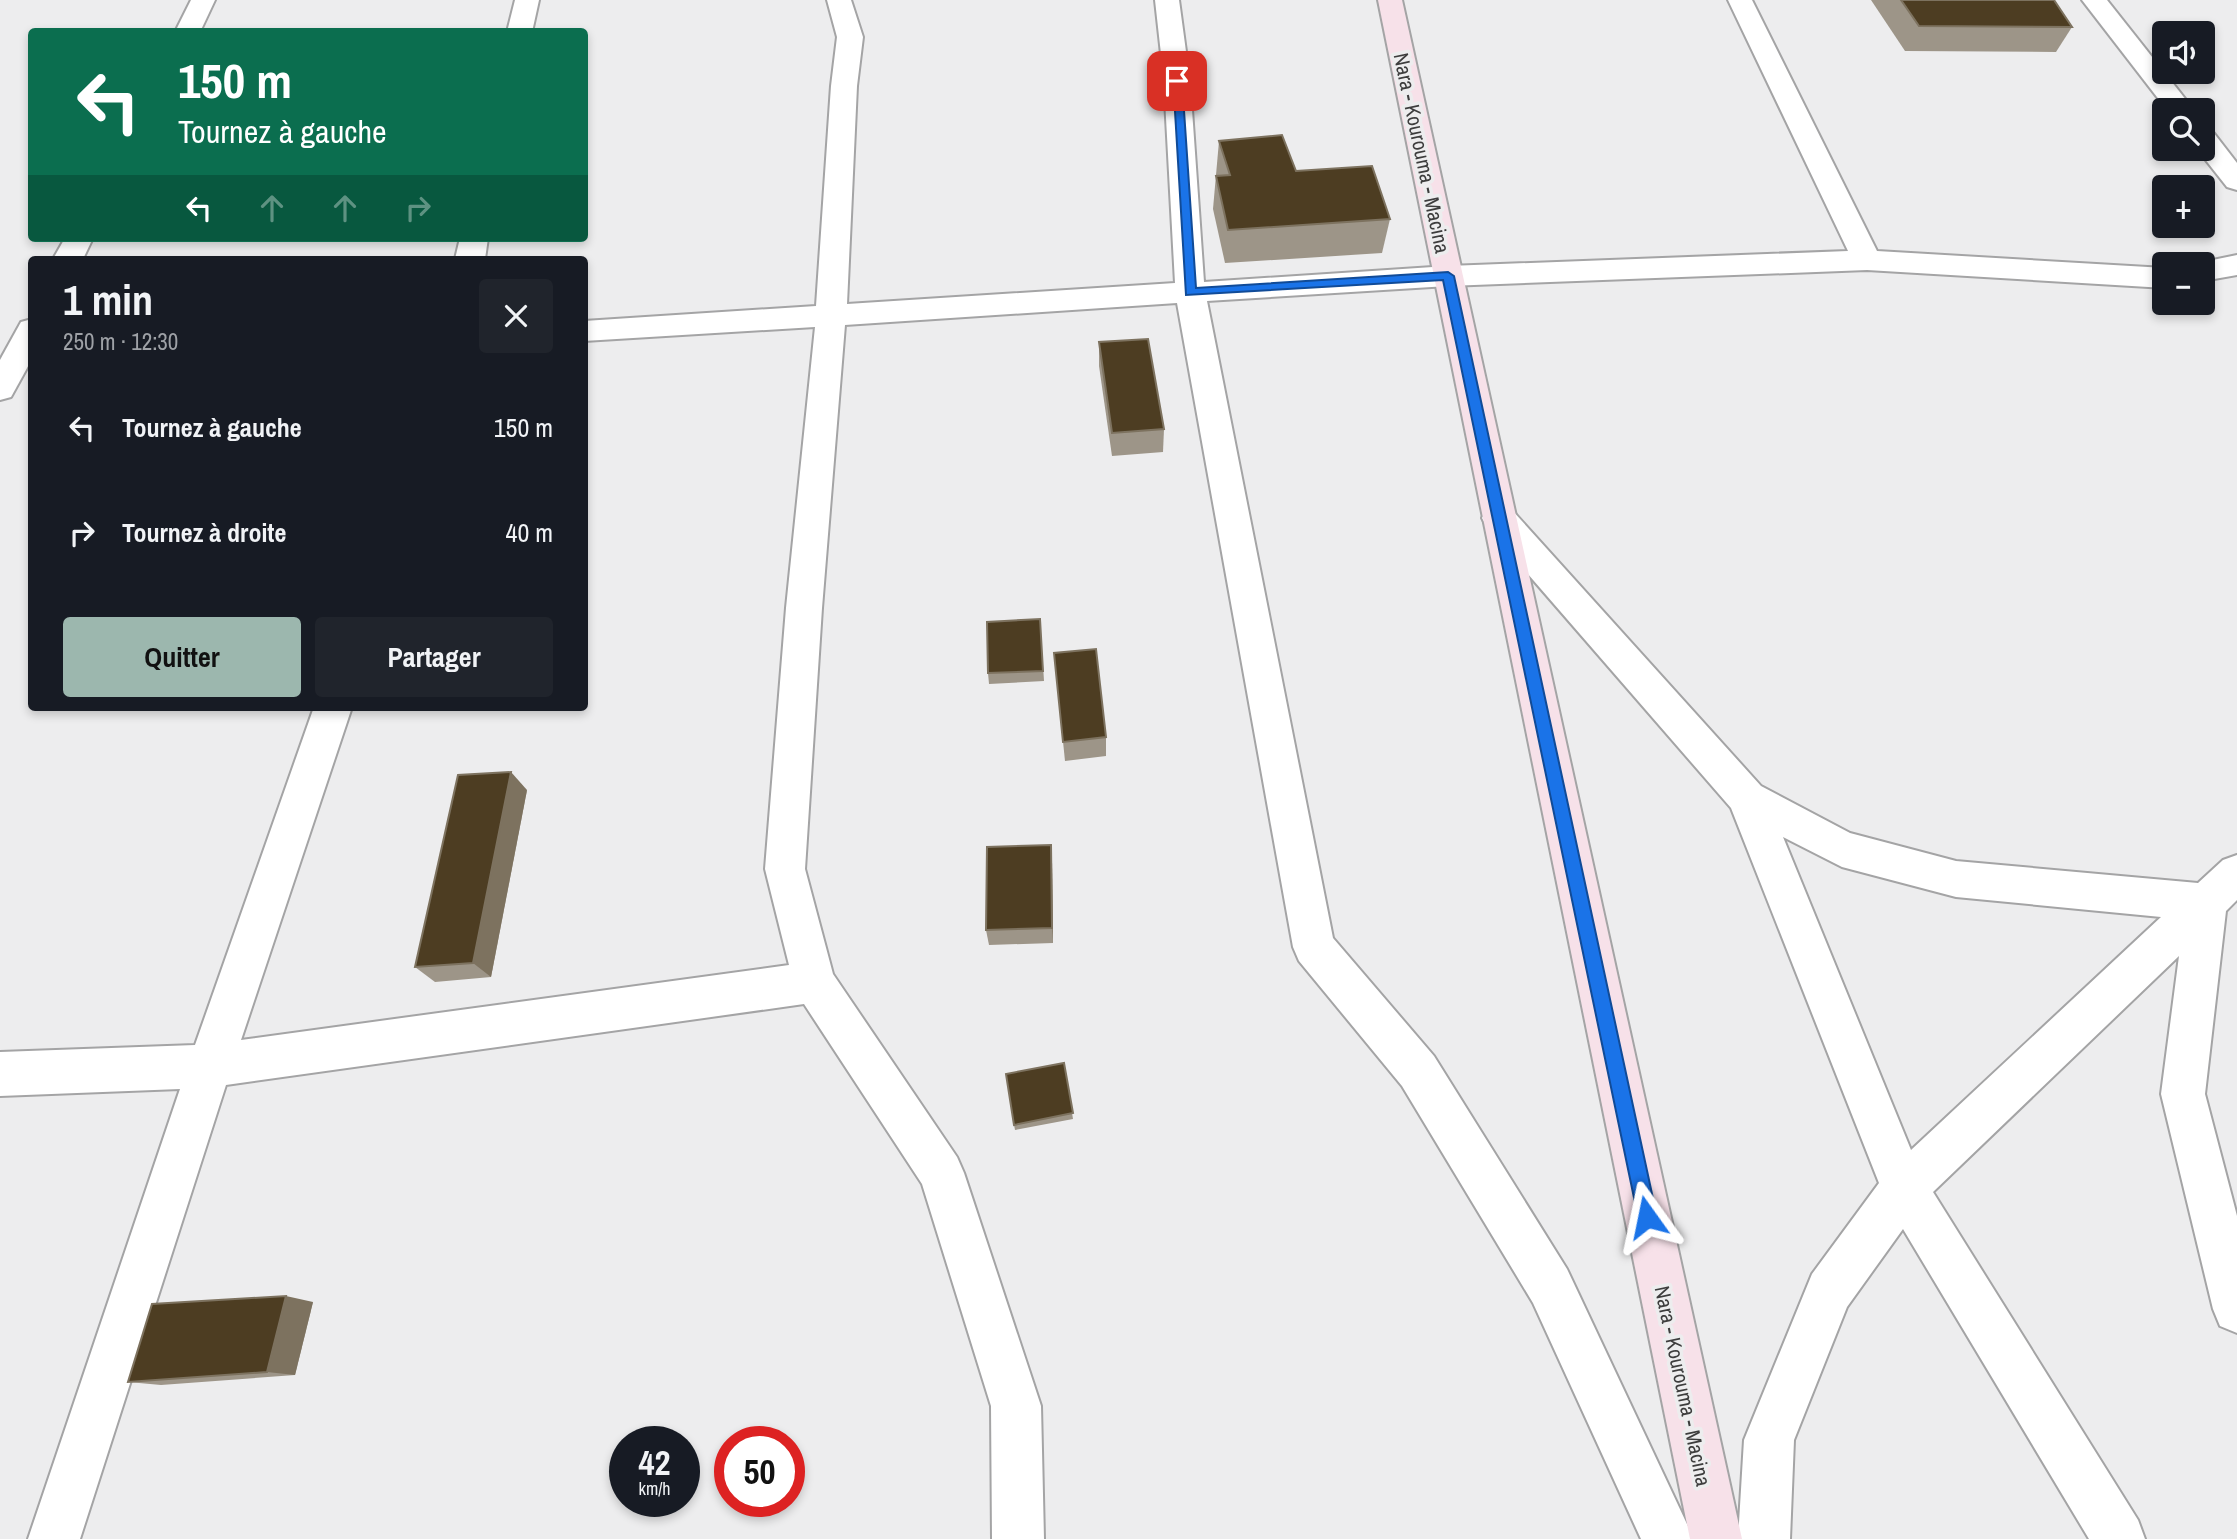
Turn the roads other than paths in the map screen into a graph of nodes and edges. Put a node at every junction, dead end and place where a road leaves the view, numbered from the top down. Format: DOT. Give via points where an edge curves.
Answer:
graph roads {
  1 [pos="203,0"];
  2 [pos="527,0"];
  3 [pos="839,0"];
  4 [pos="1167,0"];
  5 [pos="1390,0"];
  6 [pos="1740,0"];
  7 [pos="2094,0"];
  8 [pos="189,28"];
  9 [pos="520,28"];
  10 [pos="2172,98"];
  11 [pos="2215,153"];
  12 [pos="2237,181"];
  13 [pos="1867,260"];
  14 [pos="2237,265"];
  15 [pos="2215,269"];
  16 [pos="1448,276"];
  17 [pos="2152,277"];
  18 [pos="1191,292"];
  19 [pos="831,315"];
  20 [pos="588,331"];
  21 [pos="28,337"];
  22 [pos="11,372"];
  23 [pos="1499,518"];
  24 [pos="332,711"];
  25 [pos="1747,797"];
  26 [pos="2221,888"];
  27 [pos="814,982"];
  28 [pos="210,1066"];
  29 [pos="0,1073"];
  30 [pos="1904,1188"];
  31 [pos="2237,1309"];
  32 [pos="54,1539"];
  33 [pos="1018,1539"];
  34 [pos="1668,1539"];
  35 [pos="1716,1539"];
  36 [pos="1764,1539"];
  37 [pos="2119,1539"];
  1 -- 8 [label="street"];
  2 -- 9 [label="street"];
  3 -- 19 [label="street" via="850,37"];
  4 -- 18 [label="street"];
  5 -- 16 [label="main road, Nara - Kourouma - Macina"];
  6 -- 13 [label="street"];
  7 -- 10 [label="street"];
  11 -- 12 [label="street"];
  13 -- 16 [label="street"];
  13 -- 17 [label="street"];
  14 -- 15 [label="street"];
  16 -- 18 [label="street"];
  16 -- 23 [label="main road, Nara - Kourouma - Macina"];
  18 -- 19 [label="street"];
  18 -- 34 [label="street" via="1314,947 1418,1071 1550,1286"];
  19 -- 20 [label="street"];
  19 -- 27 [label="street" via="785,869"];
  21 -- 22 [label="street"];
  23 -- 25 [label="street"];
  23 -- 35 [label="main road, Nara - Kourouma - Macina"];
  24 -- 28 [label="street"];
  25 -- 26 [label="street" via="1842,849 1956,879"];
  25 -- 30 [label="street"];
  26 -- 30 [label="street"];
  26 -- 31 [label="street" via="2183,1094"];
  27 -- 28 [label="street"];
  27 -- 33 [label="street" via="941,1173 1016,1406"];
  28 -- 29 [label="street"];
  28 -- 32 [label="street"];
  30 -- 36 [label="street" via="1829,1291 1769,1440"];
  30 -- 37 [label="street"];
}
